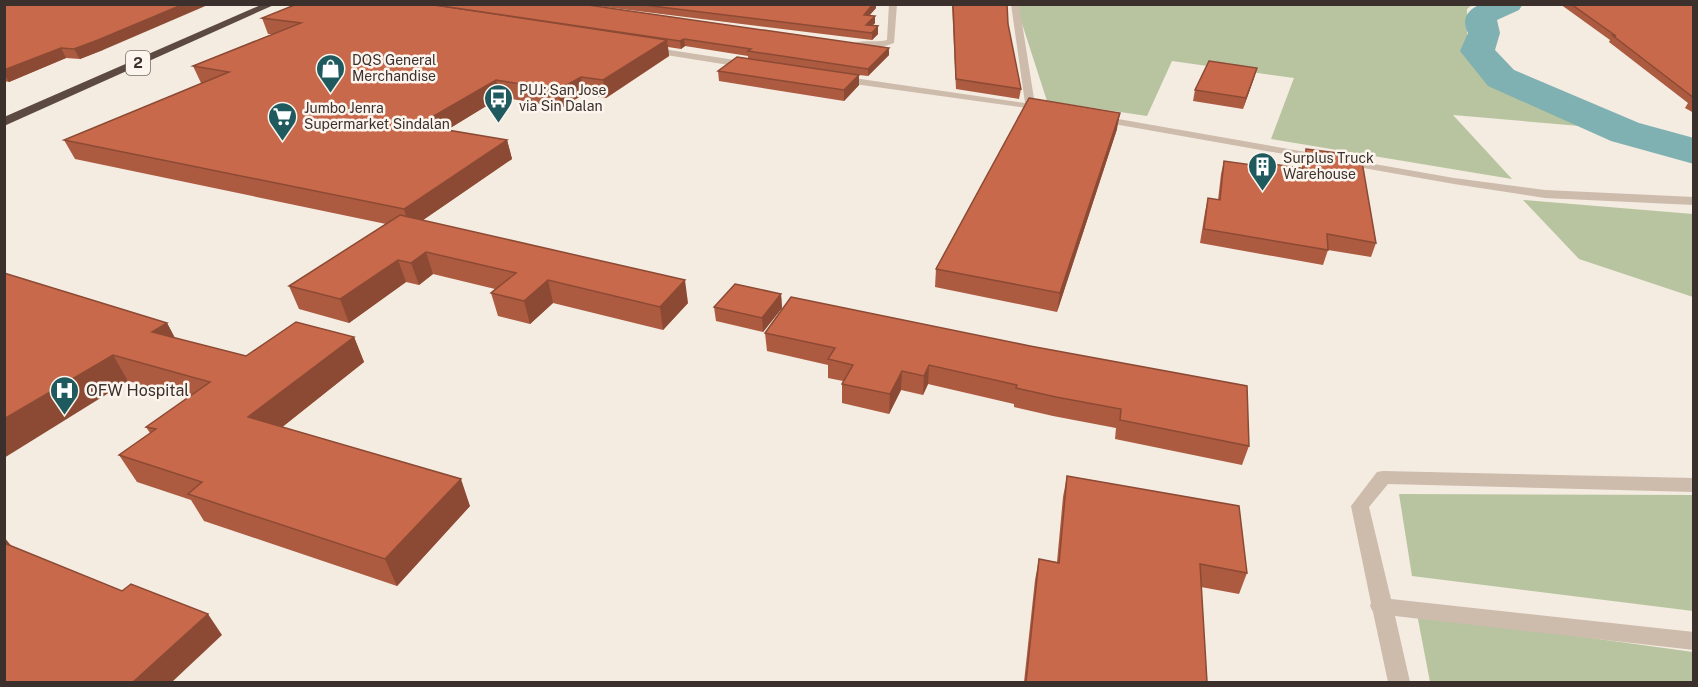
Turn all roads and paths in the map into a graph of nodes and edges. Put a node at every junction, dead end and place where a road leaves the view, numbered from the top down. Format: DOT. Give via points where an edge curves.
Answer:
graph roads {
  1 [pos="272,4"];
  2 [pos="1015,4"];
  3 [pos="892,5"];
  4 [pos="853,43"];
  5 [pos="640,48"];
  6 [pos="762,67"];
  7 [pos="830,77"];
  8 [pos="1030,106"];
  9 [pos="1052,110"];
  10 [pos="1095,118"];
  11 [pos="4,122"];
  12 [pos="1694,201"];
  13 [pos="1694,486"];
  14 [pos="1380,606"];
  15 [pos="1694,641"];
  16 [pos="1399,682"];
  1 -- 11 [label="highway, 2"];
  2 -- 8 [label="street"];
  3 -- 4 [label="street" via="891,41 876,46"];
  5 -- 6 [label="street"];
  7 -- 8 [label="street"];
  8 -- 9 [label="street"];
  10 -- 12 [label="street" via="1499,188"];
  13 -- 14 [label="street" via="1383,477 1360,506"];
  14 -- 15 [label="street"];
  14 -- 16 [label="street"];
}
